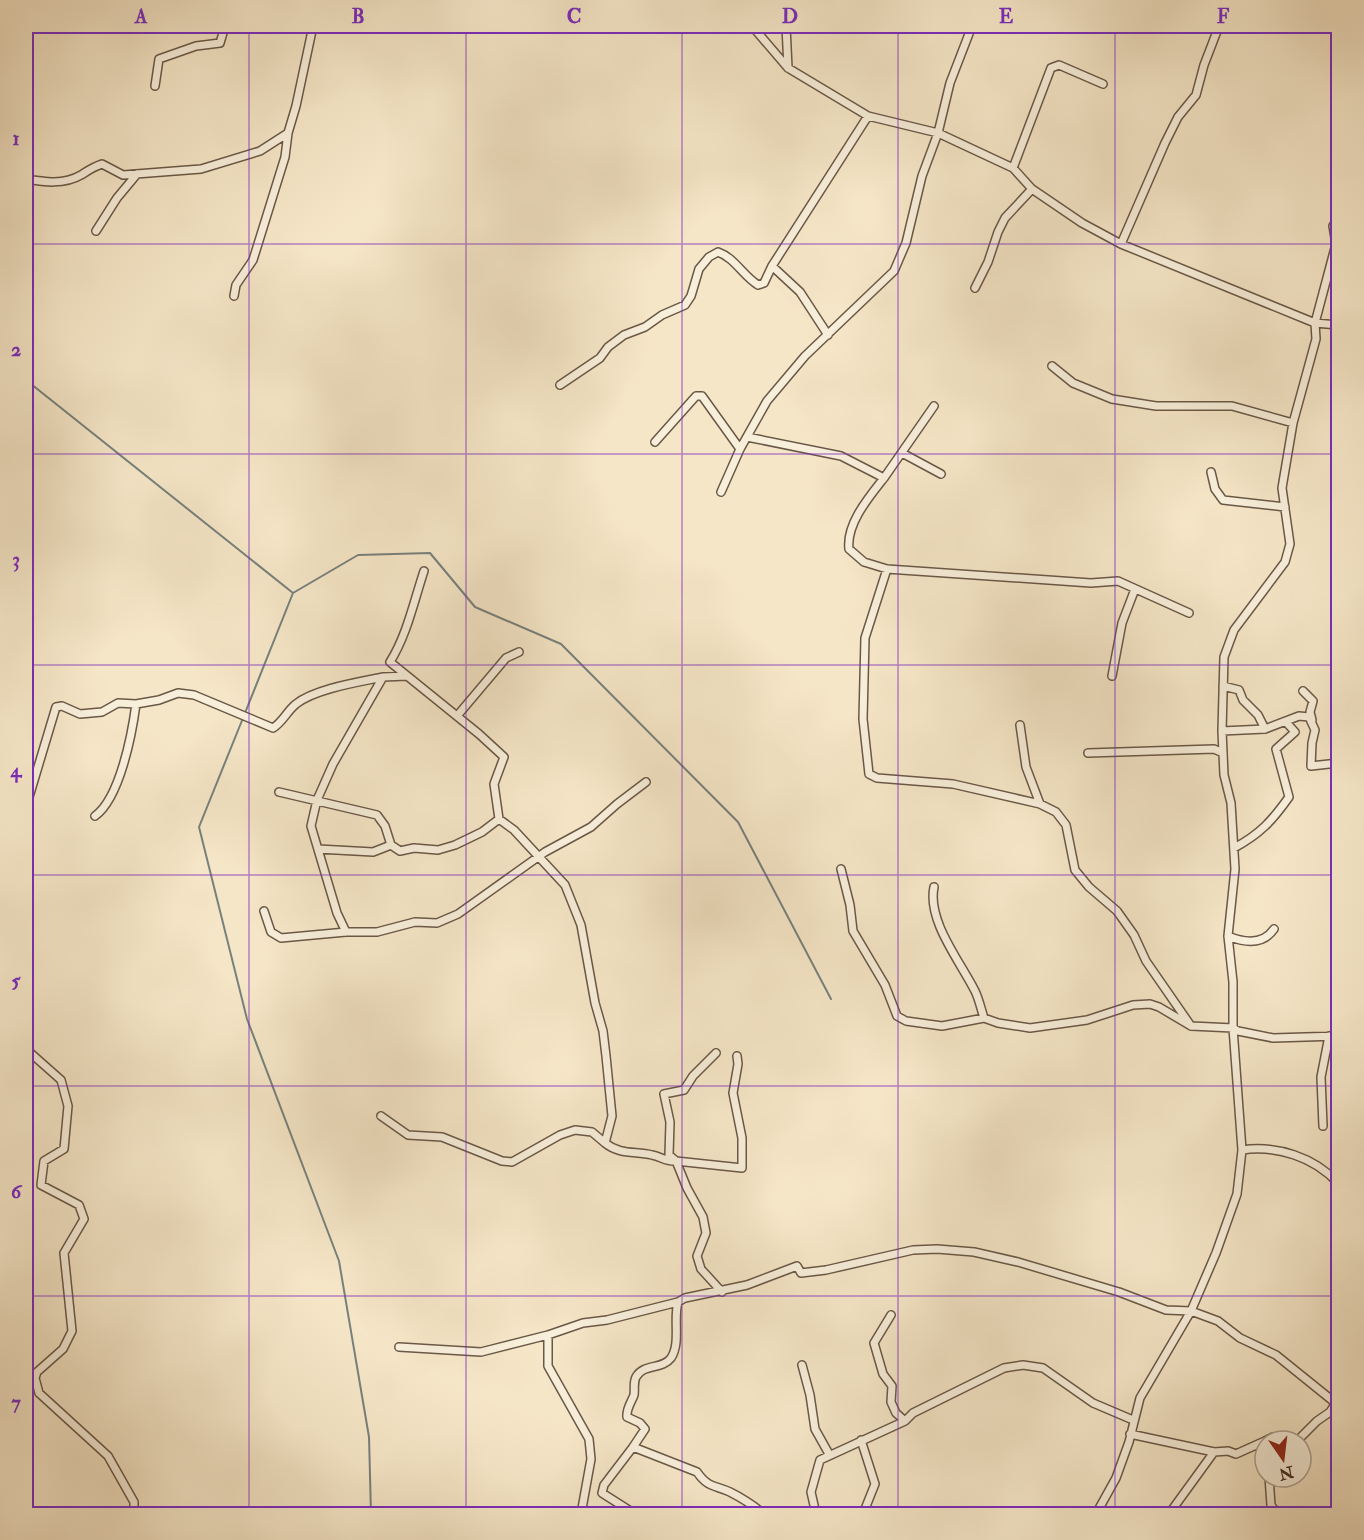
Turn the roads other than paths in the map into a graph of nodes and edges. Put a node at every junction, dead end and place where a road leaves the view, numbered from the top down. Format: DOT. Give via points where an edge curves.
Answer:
graph roads {
  1 [pos="225,26"];
  2 [pos="313,26"];
  3 [pos="752,26"];
  4 [pos="786,26"];
  5 [pos="972,26"];
  6 [pos="1219,26"];
  7 [pos="1332,26"];
  8 [pos="1338,27"];
  9 [pos="788,68"];
  10 [pos="1103,84"];
  11 [pos="155,86"];
  12 [pos="868,116"];
  13 [pos="288,133"];
  14 [pos="938,133"];
  15 [pos="1013,168"];
  16 [pos="137,174"];
  17 [pos="26,179"];
  18 [pos="1032,189"];
  19 [pos="1338,219"];
  20 [pos="96,231"];
  21 [pos="1121,244"];
  22 [pos="772,266"];
  23 [pos="975,288"];
  24 [pos="234,296"];
  25 [pos="1316,323"];
  26 [pos="1338,325"];
  27 [pos="828,335"];
  28 [pos="1052,366"];
  29 [pos="560,385"];
  30 [pos="934,406"];
  31 [pos="1293,423"];
  32 [pos="747,437"];
  33 [pos="655,442"];
  34 [pos="740,449"];
  35 [pos="902,453"];
  36 [pos="1211,472"];
  37 [pos="942,474"];
  38 [pos="884,478"];
  39 [pos="721,492"];
  40 [pos="1285,507"];
  41 [pos="887,569"];
  42 [pos="424,571"];
  43 [pos="1135,589"];
  44 [pos="1189,613"];
  45 [pos="519,652"];
  46 [pos="407,676"];
  47 [pos="1112,676"];
  48 [pos="383,677"];
  49 [pos="1223,686"];
  50 [pos="1303,691"];
  51 [pos="136,704"];
  52 [pos="457,716"];
  53 [pos="1286,722"];
  54 [pos="1313,722"];
  55 [pos="1020,725"];
  56 [pos="1265,729"];
  57 [pos="1222,731"];
  58 [pos="1088,753"];
  59 [pos="1223,753"];
  60 [pos="1338,763"];
  61 [pos="646,782"];
  62 [pos="279,792"];
  63 [pos="317,800"];
  64 [pos="1040,804"];
  65 [pos="26,807"];
  66 [pos="95,816"];
  67 [pos="499,819"];
  68 [pos="26,820"];
  69 [pos="391,845"];
  70 [pos="1234,848"];
  71 [pos="318,849"];
  72 [pos="539,856"];
  73 [pos="26,861"];
  74 [pos="28,870"];
  75 [pos="841,870"];
  76 [pos="934,887"];
  77 [pos="264,911"];
  78 [pos="1274,929"];
  79 [pos="346,932"];
  80 [pos="1228,936"];
  81 [pos="984,1018"];
  82 [pos="1191,1026"];
  83 [pos="1233,1028"];
  84 [pos="1329,1036"];
  85 [pos="1338,1036"];
  86 [pos="26,1049"];
  87 [pos="716,1053"];
  88 [pos="737,1056"];
  89 [pos="381,1116"];
  90 [pos="1323,1126"];
  91 [pos="605,1143"];
  92 [pos="1242,1150"];
  93 [pos="676,1161"];
  94 [pos="1338,1183"];
  95 [pos="722,1292"];
  96 [pos="678,1302"];
  97 [pos="1191,1311"];
  98 [pos="891,1315"];
  99 [pos="548,1335"];
  100 [pos="399,1347"];
  101 [pos="802,1365"];
  102 [pos="1337,1404"];
  103 [pos="1134,1420"];
  104 [pos="905,1421"];
  105 [pos="1309,1429"];
  106 [pos="1131,1434"];
  107 [pos="861,1440"];
  108 [pos="1253,1446"];
  109 [pos="633,1447"];
  110 [pos="1214,1452"];
  111 [pos="830,1454"];
  112 [pos="1270,1489"];
  113 [pos="129,1515"];
  114 [pos="581,1515"];
  115 [pos="635,1515"];
  116 [pos="764,1515"];
  117 [pos="816,1515"];
  118 [pos="863,1515"];
  119 [pos="1096,1515"];
  120 [pos="1169,1515"];
  121 [pos="1277,1515"];
  1 -- 11 [label="street" via="220,43 196,46 159,59"];
  2 -- 13 [label="street"];
  3 -- 9 [label="street"];
  4 -- 9 [label="street"];
  5 -- 14 [label="street" via="950,83"];
  6 -- 21 [label="street" via="1196,95 1178,117"];
  7 -- 8 [label="street"];
  9 -- 12 [label="street"];
  10 -- 15 [label="street" via="1059,65 1051,68"];
  12 -- 14 [label="street"];
  12 -- 22 [label="street"];
  13 -- 16 [label="street" via="260,151 201,169"];
  13 -- 24 [label="street" via="285,157 253,260 236,285"];
  14 -- 15 [label="street"];
  14 -- 27 [label="street" via="894,271"];
  15 -- 18 [label="street"];
  16 -- 17 [label="street" via="123,176 102,164 90,167 81,176 56,183"];
  16 -- 20 [label="street"];
  18 -- 21 [label="street"];
  18 -- 23 [label="street" via="1005,218"];
  19 -- 25 [label="street" via="1333,226 1336,244"];
  21 -- 25 [label="street"];
  22 -- 27 [label="street" via="800,292"];
  22 -- 29 [label="street" via="764,283 758,285 726,255 718,252 709,257 699,269 685,305 624,335 600,358"];
  25 -- 26 [label="street"];
  25 -- 31 [label="street" via="1316,339"];
  27 -- 32 [label="street" via="767,401"];
  28 -- 31 [label="street" via="1073,383 1112,399 1156,406 1232,406"];
  30 -- 35 [label="street"];
  31 -- 40 [label="street" via="1282,488"];
  32 -- 34 [label="street"];
  32 -- 38 [label="street" via="842,456"];
  33 -- 34 [label="street" via="696,396 702,396"];
  34 -- 39 [label="street"];
  35 -- 37 [label="street"];
  35 -- 38 [label="street"];
  36 -- 40 [label="street" via="1215,489 1223,500"];
  38 -- 41 [label="street" via="868,498 848,543 849,549 864,562"];
  40 -- 49 [label="street" via="1290,544 1285,562 1234,630 1224,657"];
  41 -- 43 [label="street" via="1091,583 1118,581"];
  41 -- 64 [label="street" via="865,638 863,719 869,774 877,778 953,784"];
  42 -- 46 [label="street" via="390,662"];
  43 -- 44 [label="street"];
  43 -- 47 [label="street" via="1122,623"];
  45 -- 52 [label="street" via="506,658"];
  46 -- 48 [label="street"];
  46 -- 52 [label="street"];
  48 -- 51 [label="street" via="309,695 273,728 194,695 178,693"];
  48 -- 63 [label="street"];
  49 -- 56 [label="street" via="1239,690"];
  49 -- 57 [label="street"];
  50 -- 54 [label="street" via="1313,701"];
  51 -- 65 [label="street" via="118,703 102,712 80,714 56,707"];
  51 -- 66 [label="street" via="130,741 117,781 103,810"];
  52 -- 67 [label="street" via="504,757 494,784"];
  53 -- 54 [label="street" via="1299,716 1309,717"];
  53 -- 56 [label="street"];
  53 -- 70 [label="street" via="1295,732 1276,749 1289,797 1272,821"];
  54 -- 60 [label="street" via="1311,766"];
  55 -- 64 [label="street" via="1026,767"];
  56 -- 57 [label="street"];
  57 -- 59 [label="street"];
  58 -- 59 [label="street" via="1214,749"];
  59 -- 70 [label="street"];
  61 -- 72 [label="street" via="591,827"];
  62 -- 63 [label="street"];
  63 -- 69 [label="street" via="377,815"];
  63 -- 71 [label="street" via="311,826"];
  64 -- 82 [label="street" via="1056,812 1066,825 1075,870 1117,911"];
  65 -- 68 [label="street"];
  67 -- 69 [label="street" via="482,832 438,850 400,851"];
  67 -- 72 [label="street"];
  69 -- 71 [label="street" via="373,852"];
  70 -- 80 [label="street" via="1236,869"];
  71 -- 79 [label="street"];
  72 -- 79 [label="street" via="458,914 437,923 415,922 377,932"];
  72 -- 91 [label="street" via="565,885 581,925 606,1056 612,1116"];
  73 -- 74 [label="street"];
  75 -- 81 [label="street" via="853,931 885,985 897,1016 942,1026"];
  76 -- 81 [label="street" via="934,914 976,994"];
  77 -- 79 [label="street" via="271,932 281,939"];
  78 -- 80 [label="street" via="1257,942"];
  80 -- 83 [label="street"];
  81 -- 82 [label="street" via="1030,1028 1087,1020 1133,1005 1150,1004"];
  82 -- 83 [label="street"];
  83 -- 84 [label="street" via="1273,1038"];
  83 -- 92 [label="street"];
  84 -- 85 [label="street"];
  84 -- 90 [label="street" via="1321,1077"];
  86 -- 113 [label="street" via="61,1080 68,1106 64,1149 44,1161 41,1185 79,1205 84,1219 64,1253 72,1331 63,1349 37,1372 39,1393 108,1456 134,1502"];
  87 -- 93 [label="street" via="684,1090 664,1094 670,1122 669,1155"];
  88 -- 93 [label="street" via="733,1093 742,1138 742,1168"];
  89 -- 91 [label="street" via="408,1135 442,1137 502,1161 512,1162 575,1130 592,1132"];
  91 -- 93 [label="street" via="625,1153"];
  92 -- 94 [label="street" via="1287,1152 1308,1160"];
  92 -- 97 [label="street" via="1237,1194"];
  93 -- 95 [label="street" via="703,1217 706,1233 697,1256 701,1269"];
  95 -- 96 [label="street"];
  95 -- 97 [label="street" via="796,1266 801,1273 826,1270 913,1250 937,1249 1018,1262 1166,1310"];
  96 -- 99 [label="street" via="583,1323"];
  96 -- 109 [label="street" via="675,1352 663,1365 640,1371 634,1380 627,1417 645,1429"];
  97 -- 102 [label="street" via="1218,1321 1240,1338 1276,1355"];
  97 -- 103 [label="street" via="1140,1398"];
  98 -- 104 [label="street" via="874,1343 883,1374 892,1386 891,1402"];
  99 -- 100 [label="street" via="481,1352"];
  99 -- 114 [label="street" via="548,1366 589,1439 591,1458"];
  101 -- 111 [label="street" via="815,1429"];
  102 -- 105 [label="street"];
  103 -- 104 [label="street" via="1093,1403 1043,1368 1023,1365 985,1377 913,1413"];
  103 -- 106 [label="street"];
  104 -- 107 [label="street"];
  106 -- 110 [label="street"];
  106 -- 119 [label="street" via="1116,1478"];
  107 -- 111 [label="street"];
  107 -- 118 [label="street" via="875,1484"];
  108 -- 110 [label="street" via="1236,1454 1227,1450"];
  109 -- 115 [label="street" via="602,1493"];
  109 -- 116 [label="street" via="697,1472 704,1482 728,1491"];
  110 -- 120 [label="street"];
  111 -- 117 [label="street" via="820,1460 814,1476 811,1492"];
  112 -- 121 [label="street" via="1271,1505"];
}
